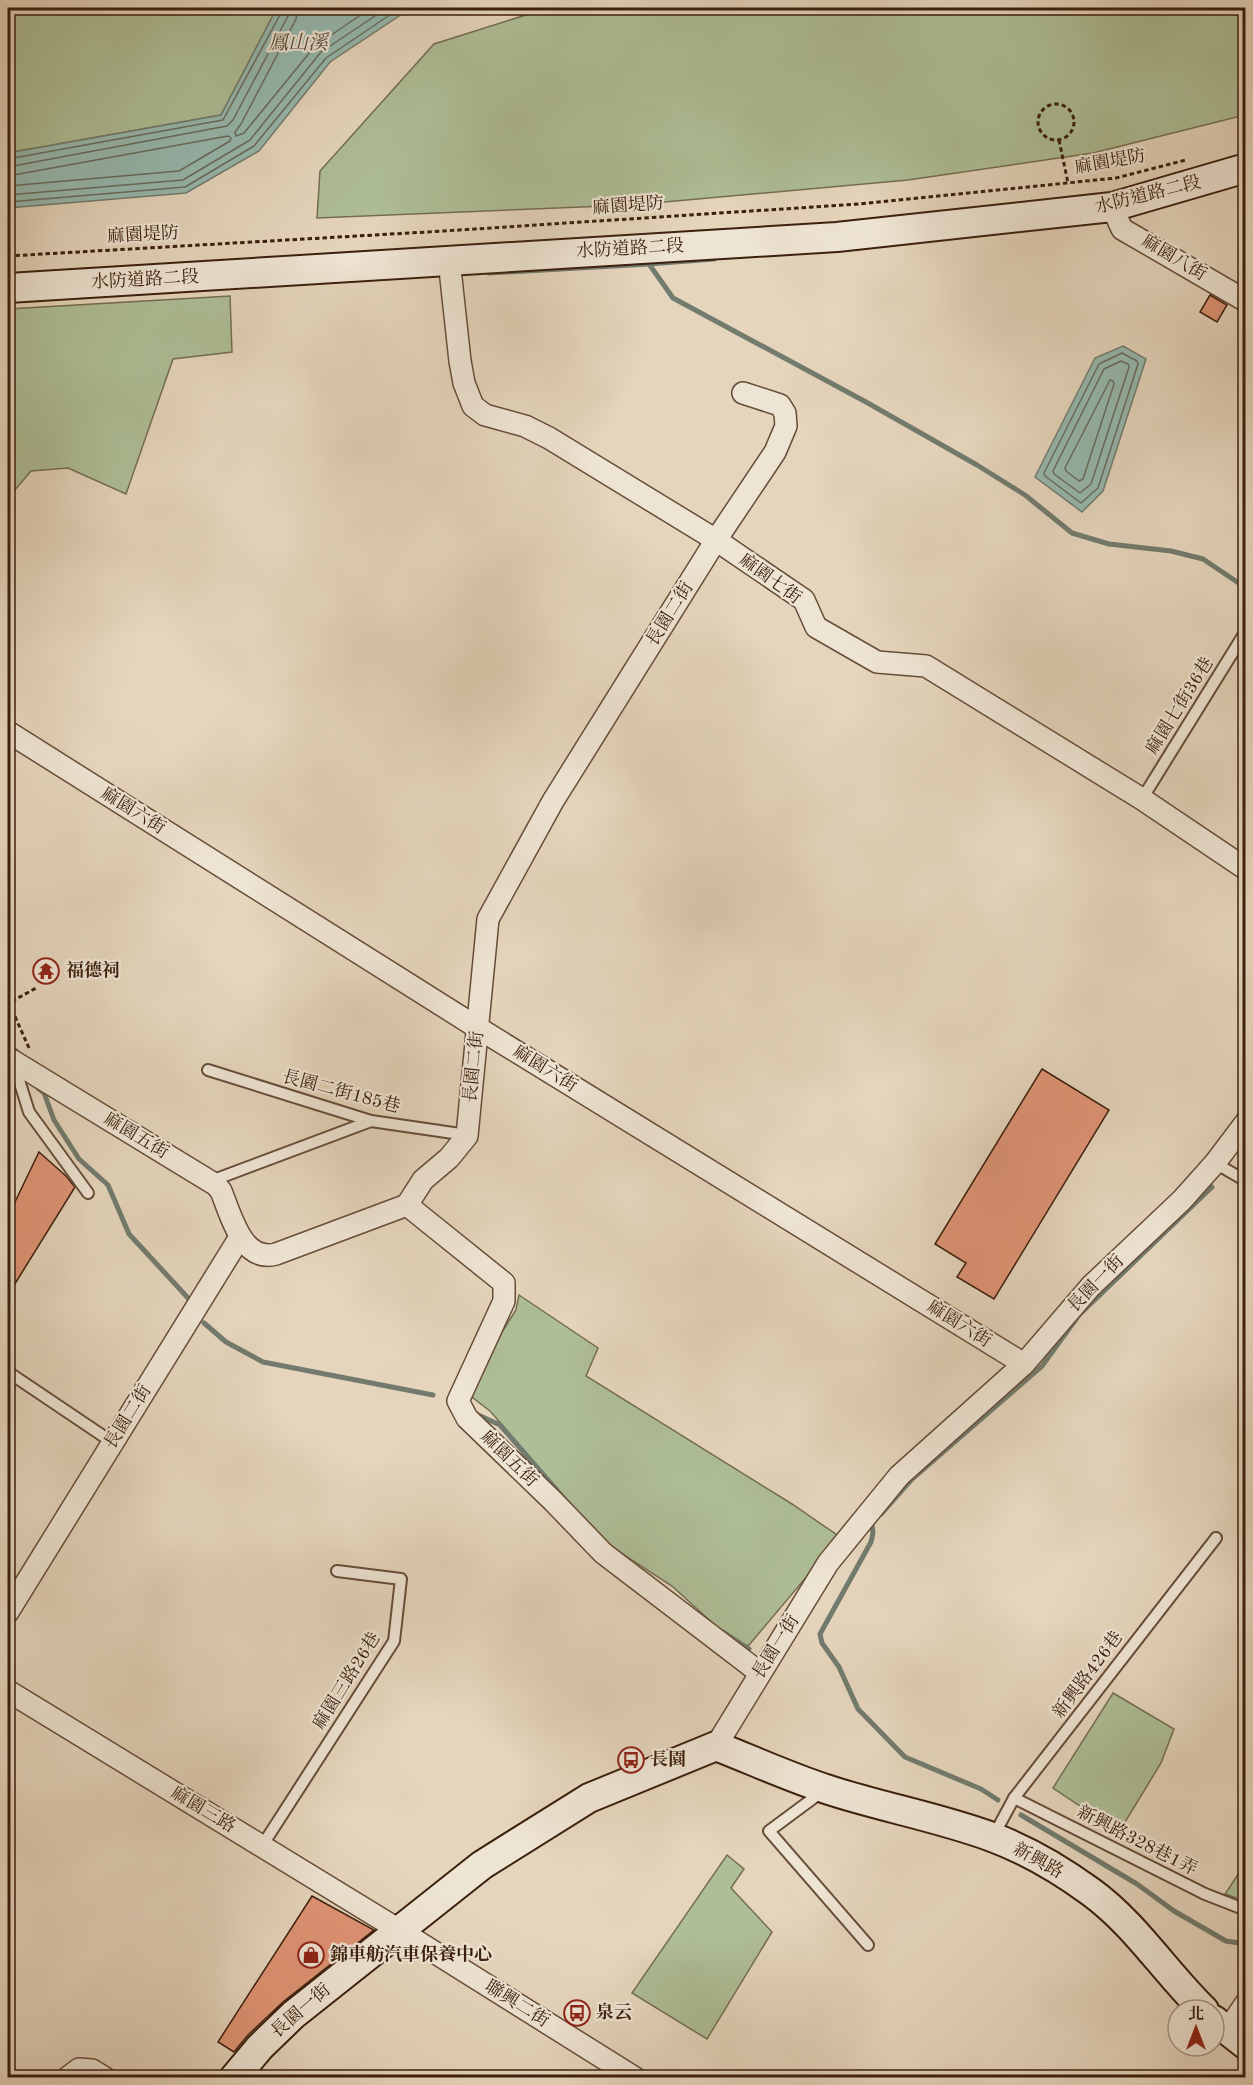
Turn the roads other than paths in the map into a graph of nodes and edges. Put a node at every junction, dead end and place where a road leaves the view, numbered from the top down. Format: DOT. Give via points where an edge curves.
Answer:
graph roads {
  1 [pos="1245,168"];
  2 [pos="1117,218"];
  3 [pos="450,271"];
  4 [pos="8,288"];
  5 [pos="1245,301"];
  6 [pos="743,393"];
  7 [pos="716,540"];
  8 [pos="1245,631"];
  9 [pos="8,732"];
  10 [pos="1142,799"];
  11 [pos="1245,869"];
  12 [pos="478,1028"];
  13 [pos="10,1059"];
  14 [pos="208,1070"];
  15 [pos="371,1121"];
  16 [pos="1245,1122"];
  17 [pos="467,1136"];
  18 [pos="1215,1163"];
  19 [pos="1245,1180"];
  20 [pos="210,1181"];
  21 [pos="88,1193"];
  22 [pos="407,1205"];
  23 [pos="240,1237"];
  24 [pos="1024,1364"];
  25 [pos="8,1372"];
  26 [pos="112,1442"];
  27 [pos="1216,1538"];
  28 [pos="337,1571"];
  29 [pos="8,1612"];
  30 [pos="760,1673"];
  31 [pos="8,1691"];
  32 [pos="716,1746"];
  33 [pos="825,1789"];
  34 [pos="1014,1798"];
  35 [pos="992,1837"];
  36 [pos="262,1846"];
  37 [pos="1245,1910"];
  38 [pos="399,1930"];
  39 [pos="868,1945"];
  40 [pos="1192,1998"];
  41 [pos="1245,2003"];
  42 [pos="1229,2032"];
  43 [pos="67,2078"];
  44 [pos="105,2078"];
  45 [pos="234,2078"];
  46 [pos="635,2078"];
  1 -- 2 [label="street, 水防道路二段"];
  2 -- 3 [label="street, 水防道路二段" via="837,237"];
  2 -- 5 [label="street, 麻園八街"];
  3 -- 4 [label="street, 水防道路二段"];
  3 -- 7 [label="street, 麻園七街" via="460,361 473,406 485,415 525,426 549,438"];
  6 -- 7 [label="street, 長園二街" via="780,405 786,426 775,452"];
  7 -- 10 [label="street, 麻園七街" via="804,600 816,627 877,662 926,666"];
  7 -- 12 [label="street, 長園二街" via="553,801 488,919"];
  8 -- 10 [label="lane, 麻園七街36巷"];
  9 -- 12 [label="street, 麻園六街"];
  10 -- 11 [label="street, 麻園七街"];
  12 -- 17 [label="street, 長園二街"];
  12 -- 24 [label="street, 麻園六街"];
  13 -- 20 [label="street, 麻園五街"];
  13 -- 21 [label="lane" via="29,1112"];
  14 -- 15 [label="lane, 長園二街185巷"];
  15 -- 17 [label="lane, 長園二街185巷"];
  15 -- 20 [label="lane"];
  16 -- 18 [label="street, 長園一街"];
  17 -- 22 [label="street" via="423,1180"];
  18 -- 19 [label="lane"];
  18 -- 24 [label="street, 長園一街" via="1182,1200 1091,1286"];
  20 -- 23 [label="street, 麻園五街" via="221,1191"];
  22 -- 23 [label="street" via="266,1257 258,1255"];
  22 -- 30 [label="street, 麻園五街" via="504,1283 504,1301 458,1401 467,1418 603,1553"];
  23 -- 26 [label="street, 長園二街"];
  24 -- 30 [label="street, 長園一街" via="899,1476 828,1563"];
  25 -- 26 [label="lane"];
  26 -- 29 [label="street, 長園二街"];
  27 -- 34 [label="lane, 新興路426巷"];
  28 -- 36 [label="lane, 麻園三路26巷" via="401,1579 394,1641"];
  30 -- 32 [label="street, 長園一街"];
  31 -- 36 [label="street, 麻園三路"];
  32 -- 33 [label="street, 新興路"];
  32 -- 38 [label="street, 長園一街" via="589,1798 482,1865"];
  33 -- 35 [label="street, 新興路"];
  33 -- 39 [label="lane" via="770,1831"];
  34 -- 35 [label="lane, 新興路426巷"];
  34 -- 37 [label="lane, 新興路328巷1弄" via="1205,1894"];
  35 -- 40 [label="street, 新興路" via="1029,1853 1091,1892 1127,1923"];
  36 -- 38 [label="street, 麻園三路"];
  38 -- 45 [label="street, 長園一街" via="293,2015"];
  38 -- 46 [label="street, 聯興二街"];
  41 -- 42 [label="street"];
  43 -- 44 [label="street" via="79,2068"];
}
